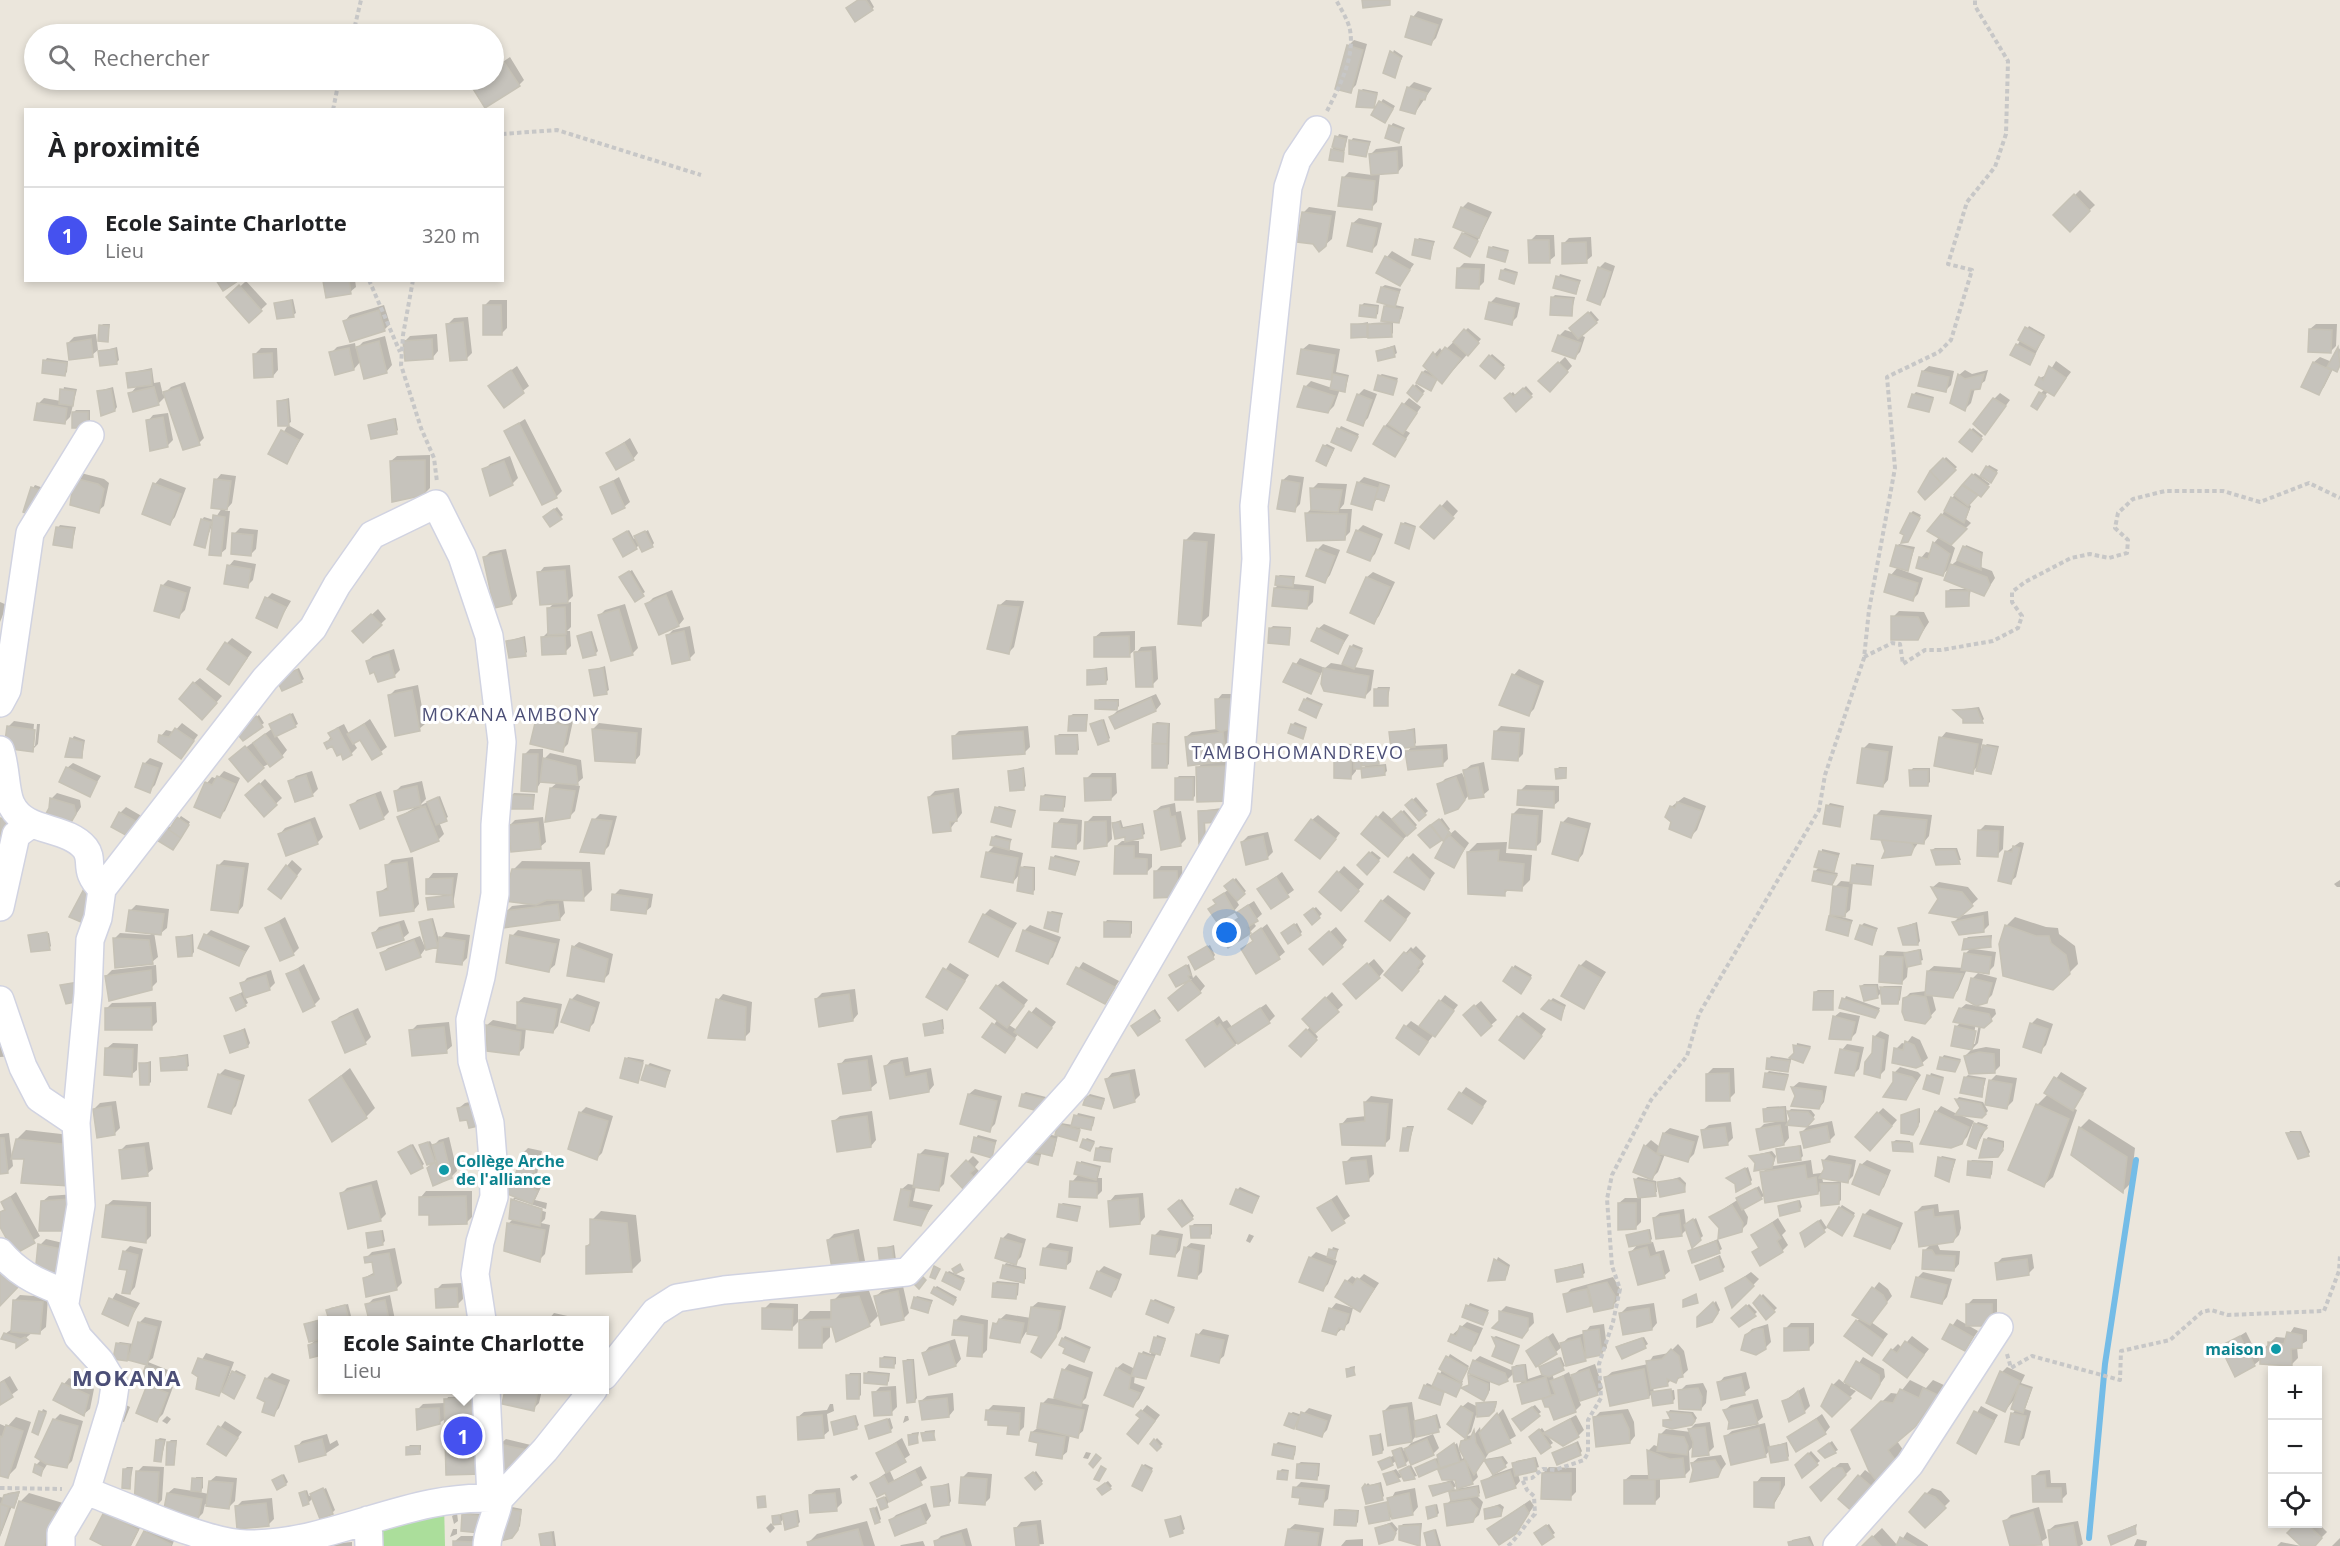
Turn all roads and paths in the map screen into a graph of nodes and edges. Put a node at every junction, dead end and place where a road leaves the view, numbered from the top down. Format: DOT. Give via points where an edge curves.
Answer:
graph roads {
  1 [pos="361,0"];
  2 [pos="1336,0"];
  3 [pos="1975,0"];
  4 [pos="355,24"];
  5 [pos="337,90"];
  6 [pos="333,108"];
  7 [pos="1317,130"];
  8 [pos="504,134"];
  9 [pos="701,176"];
  10 [pos="370,282"];
  11 [pos="413,282"];
  12 [pos="400,353"];
  13 [pos="90,435"];
  14 [pos="2340,498"];
  15 [pos="436,504"];
  16 [pos="1864,658"];
  17 [pos="0,704"];
  18 [pos="0,750"];
  19 [pos="31,824"];
  20 [pos="102,889"];
  21 [pos="0,907"];
  22 [pos="0,1000"];
  23 [pos="76,1123"];
  24 [pos="0,1252"];
  25 [pos="2340,1257"];
  26 [pos="65,1303"];
  27 [pos="481,1316"];
  28 [pos="1999,1327"];
  29 [pos="609,1370"];
  30 [pos="486,1394"];
  31 [pos="589,1394"];
  32 [pos="0,1488"];
  33 [pos="87,1491"];
  34 [pos="495,1499"];
  35 [pos="369,1533"];
  36 [pos="62,1546"];
  37 [pos="487,1546"];
  38 [pos="1508,1546"];
  39 [pos="1837,1546"];
  1 -- 4 [label="path"];
  2 -- 7 [label="path" via="1350,28 1352,46 1340,86"];
  3 -- 16 [label="path" via="2008,60 2006,134 1995,167 1967,202 1948,264 1972,270 1951,340 1939,352 1887,377 1895,468"];
  5 -- 6 [label="path"];
  7 -- 29 [label="street" via="1297,160 1288,187 1254,506 1256,559 1237,808 1076,1086 907,1272 677,1298 655,1312"];
  8 -- 9 [label="path" via="557,130"];
  10 -- 12 [label="path"];
  11 -- 12 [label="path"];
  12 -- 15 [label="path" via="408,391 434,458"];
  13 -- 17 [label="street" via="30,533 7,690"];
  14 -- 16 [label="path" via="2309,483 2260,502 2223,491 2165,491 2133,499 2118,513 2115,528 2128,540 2127,553 2109,558 2090,554 2071,558 2025,582 2012,592 2012,602 2022,616 2018,628 1993,641 1925,650 1903,664 1900,644 1893,643"];
  15 -- 20 [label="street" via="372,535 313,628 265,680"];
  15 -- 27 [label="street" via="462,556 489,636 502,742 495,825 495,894 470,1020 472,1061 490,1123 493,1160 494,1197 475,1274"];
  16 -- 38 [label="path" via="1825,775 1819,810 1699,1014 1688,1056 1651,1100 1612,1175 1607,1199 1612,1266 1620,1289 1599,1364 1601,1398 1588,1420 1588,1453 1584,1460 1555,1470 1543,1469 1532,1478 1522,1479 1534,1496 1536,1514"];
  18 -- 19 [label="street" via="10,804"];
  19 -- 20 [label="street" via="60,832 84,846 88,870"];
  19 -- 21 [label="street" via="16,835"];
  20 -- 23 [label="street" via="90,940"];
  22 -- 23 [label="street" via="39,1098"];
  23 -- 26 [label="street" via="81,1205"];
  24 -- 26 [label="street" via="32,1280 58,1290"];
  25 -- 28 [label="path" via="2339,1271 2324,1311 2228,1315 2211,1310 2202,1312 2170,1340 2121,1351 2120,1380 2032,1356 2011,1368"];
  26 -- 33 [label="street" via="78,1337 100,1361 115,1386"];
  28 -- 39 [label="street" via="1910,1464"];
  30 -- 34 [label="street"];
  31 -- 34 [label="street" via="545,1450"];
  32 -- 33 [label="path"];
  33 -- 35 [label="street" via="212,1538 245,1545"];
  33 -- 36 [label="street" via="61,1533"];
  34 -- 35 [label="street" via="442,1500"];
  34 -- 37 [label="street" via="497,1517"];
}
